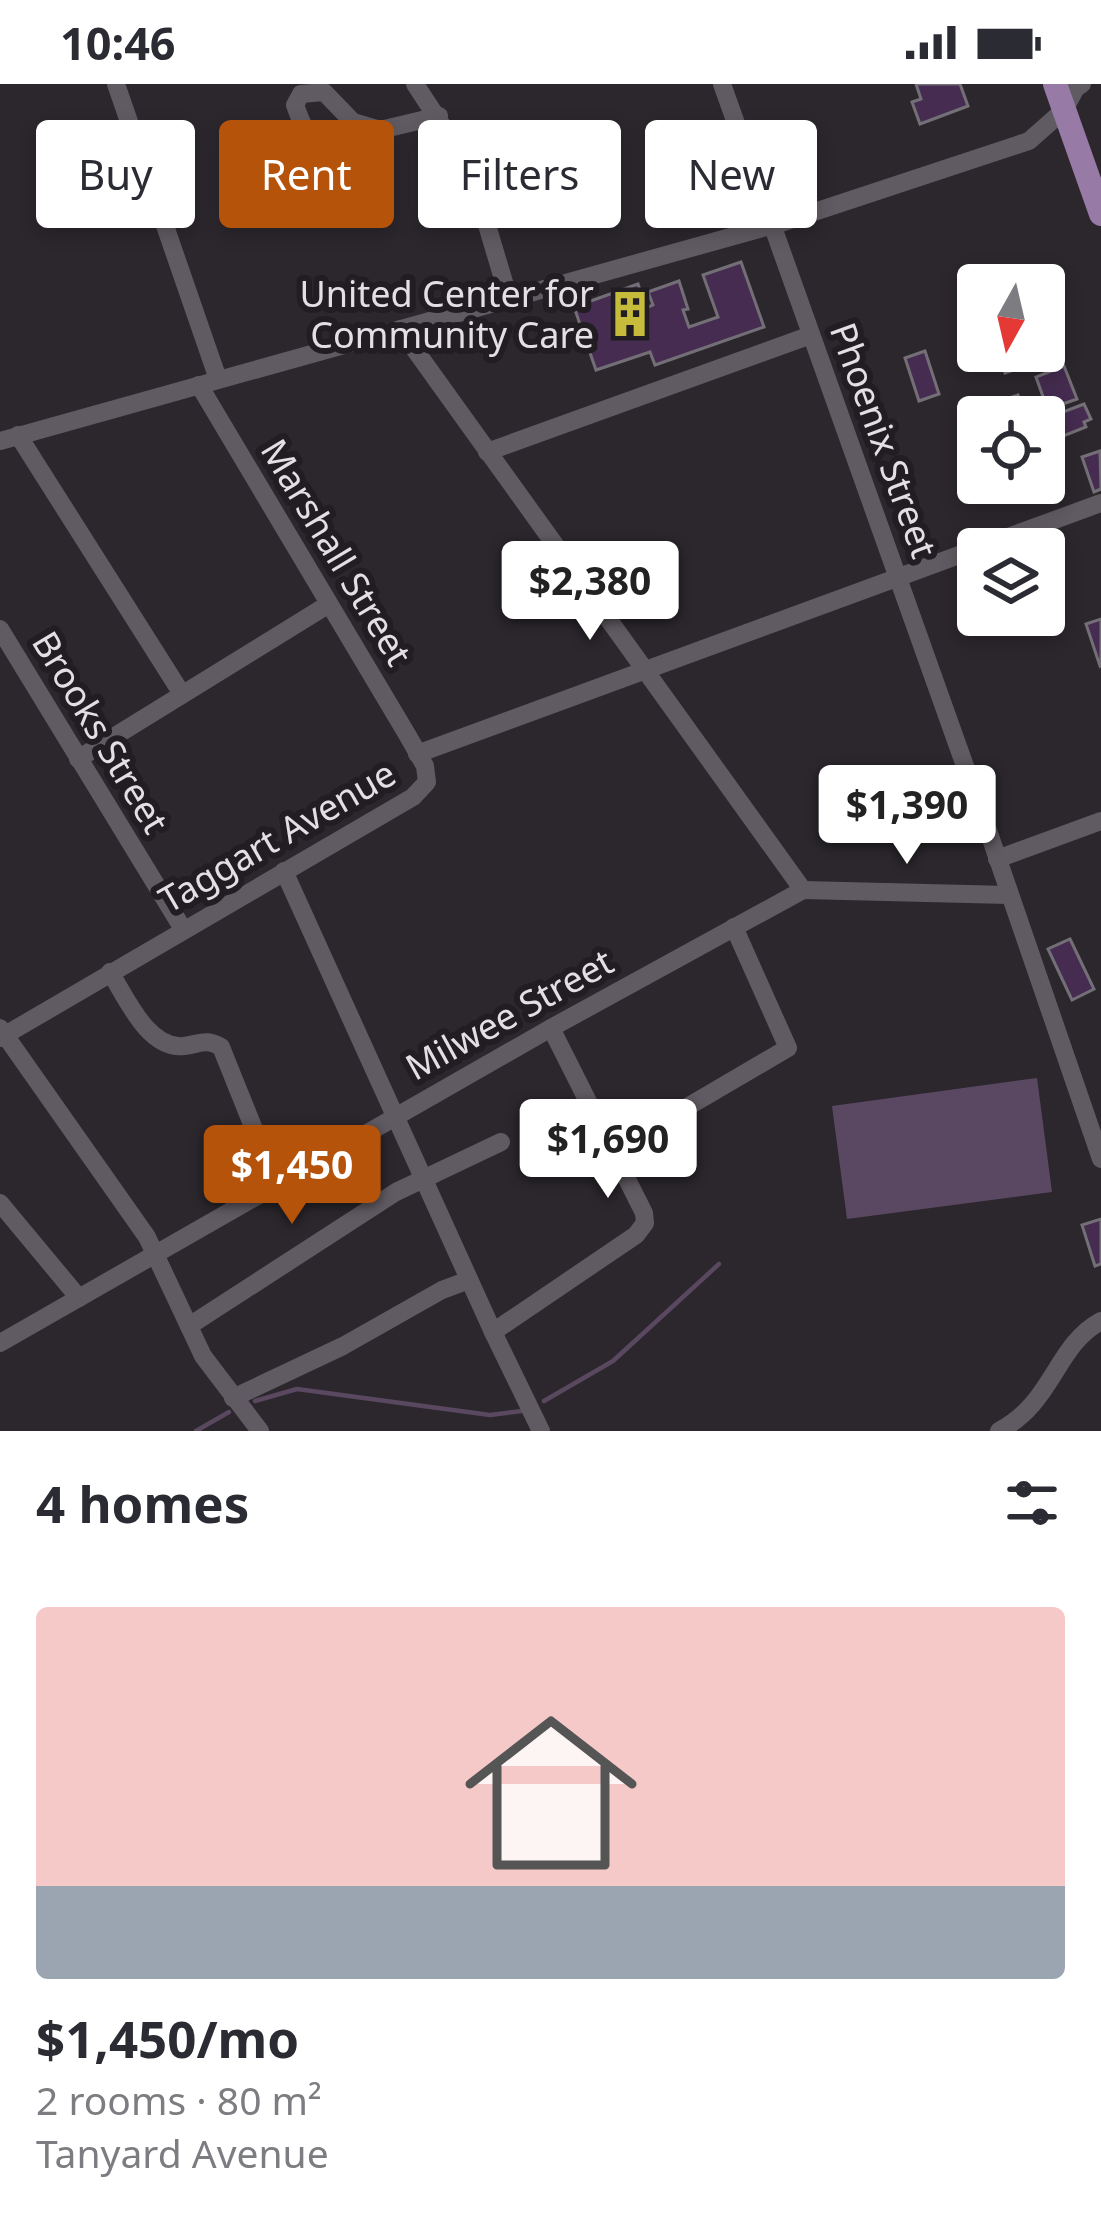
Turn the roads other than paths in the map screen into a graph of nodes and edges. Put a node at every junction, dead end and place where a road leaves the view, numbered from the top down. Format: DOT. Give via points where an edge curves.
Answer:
graph roads {
  1 [pos="116,84"];
  2 [pos="415,84"];
  3 [pos="722,84"];
  4 [pos="1055,84"];
  5 [pos="1082,84"];
  6 [pos="1064,110"];
  7 [pos="439,116"];
  8 [pos="735,120"];
  9 [pos="394,127"];
  10 [pos="380,130"];
  11 [pos="817,211"];
  12 [pos="1101,214"];
  13 [pos="766,228"];
  14 [pos="774,228"];
  15 [pos="509,299"];
  16 [pos="400,329"];
  17 [pos="812,335"];
  18 [pos="208,382"];
  19 [pos="9,438"];
  20 [pos="487,452"];
  21 [pos="1101,502"];
  22 [pos="897,577"];
  23 [pos="329,604"];
  24 [pos="0,629"];
  25 [pos="644,669"];
  26 [pos="182,694"];
  27 [pos="418,754"];
  28 [pos="78,759"];
  29 [pos="1101,821"];
  30 [pos="997,859"];
  31 [pos="284,871"];
  32 [pos="802,890"];
  33 [pos="1009,896"];
  34 [pos="734,927"];
  35 [pos="183,929"];
  36 [pos="110,972"];
  37 [pos="551,1028"];
  38 [pos="2,1034"];
  39 [pos="676,1113"];
  40 [pos="395,1116"];
  41 [pos="501,1142"];
  42 [pos="1101,1159"];
  43 [pos="424,1179"];
  44 [pos="276,1184"];
  45 [pos="0,1203"];
  46 [pos="155,1254"];
  47 [pos="470,1280"];
  48 [pos="80,1298"];
  49 [pos="1101,1321"];
  50 [pos="189,1326"];
  51 [pos="493,1332"];
  52 [pos="0,1343"];
  53 [pos="233,1398"];
  54 [pos="260,1431"];
  55 [pos="541,1431"];
  56 [pos="999,1431"];
  1 -- 18 [label="street, Marshall Street"];
  2 -- 7 [label="street"];
  3 -- 8 [label="street, Phoenix Street"];
  4 -- 6 [label="main road"];
  5 -- 6 [label="street"];
  6 -- 11 [label="street" via="1028,140"];
  6 -- 12 [label="main road"];
  7 -- 9 [label="street"];
  7 -- 15 [label="street" via="476,182"];
  10 -- 10 [label="street" via="372,147 338,157 323,152 295,105 301,94 324,92 353,122"];
  13 -- 15 [label="street"];
  14 -- 17 [label="street, Phoenix Street"];
  15 -- 16 [label="street"];
  16 -- 18 [label="street"];
  16 -- 20 [label="street"];
  17 -- 20 [label="street"];
  17 -- 22 [label="street, Phoenix Street"];
  18 -- 19 [label="street"];
  18 -- 23 [label="street, Marshall Street"];
  19 -- 26 [label="street"];
  20 -- 25 [label="street"];
  21 -- 22 [label="street, Taggart Avenue"];
  22 -- 25 [label="street, Taggart Avenue"];
  22 -- 30 [label="street, Phoenix Street"];
  23 -- 26 [label="street"];
  23 -- 27 [label="street, Marshall Street"];
  24 -- 28 [label="street, Brooks Street"];
  25 -- 27 [label="street, Taggart Avenue"];
  25 -- 32 [label="street"];
  26 -- 28 [label="street"];
  27 -- 31 [label="street, Taggart Avenue" via="427,773 421,791"];
  28 -- 35 [label="street, Brooks Street"];
  29 -- 30 [label="street"];
  30 -- 33 [label="street, Phoenix Street"];
  31 -- 35 [label="street, Taggart Avenue"];
  31 -- 40 [label="street"];
  32 -- 33 [label="street"];
  32 -- 34 [label="street, Milwee Street"];
  33 -- 42 [label="street, Phoenix Street"];
  34 -- 37 [label="street, Milwee Street"];
  34 -- 39 [label="street" via="788,1048"];
  35 -- 36 [label="street, Taggart Avenue"];
  36 -- 38 [label="street, Taggart Avenue"];
  36 -- 44 [label="street" via="158,1039 221,1047"];
  37 -- 40 [label="street, Milwee Street"];
  37 -- 51 [label="street" via="645,1223"];
  38 -- 46 [label="street"];
  40 -- 43 [label="street"];
  40 -- 44 [label="street, Milwee Street"];
  41 -- 43 [label="street"];
  43 -- 47 [label="street"];
  43 -- 50 [label="street"];
  44 -- 46 [label="street, Milwee Street"];
  45 -- 48 [label="street"];
  46 -- 48 [label="street, Milwee Street"];
  46 -- 50 [label="street"];
  47 -- 51 [label="street"];
  47 -- 53 [label="street"];
  48 -- 52 [label="street, Milwee Street"];
  49 -- 56 [label="street" via="1079,1336 1034,1406"];
  50 -- 53 [label="street"];
  51 -- 55 [label="street"];
  53 -- 54 [label="street"];
}
